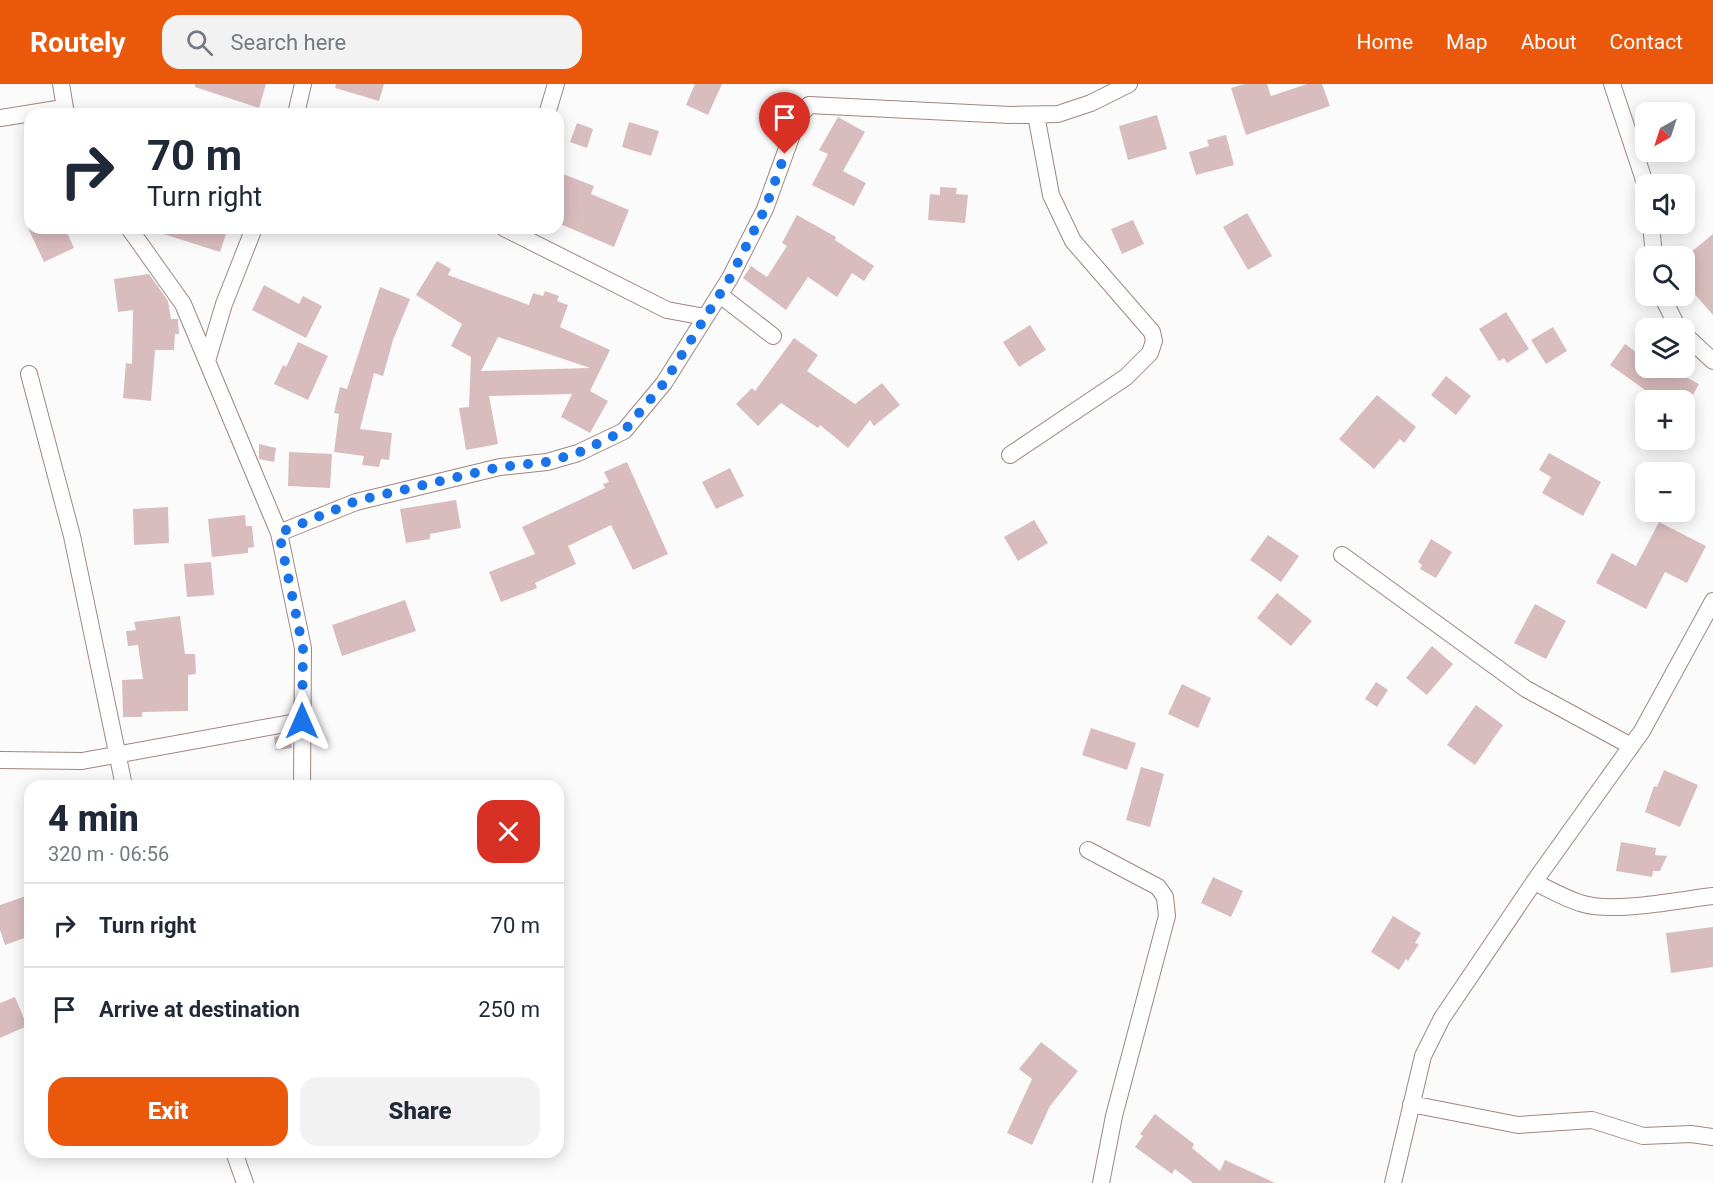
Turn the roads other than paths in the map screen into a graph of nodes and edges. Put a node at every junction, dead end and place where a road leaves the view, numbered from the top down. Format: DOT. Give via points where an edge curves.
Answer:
graph roads {
  1 [pos="61,84"];
  2 [pos="303,84"];
  3 [pos="556,84"];
  4 [pos="1129,84"];
  5 [pos="1612,84"];
  6 [pos="64,108"];
  7 [pos="297,108"];
  8 [pos="549,108"];
  9 [pos="24,115"];
  10 [pos="1036,115"];
  11 [pos="0,118"];
  12 [pos="1642,174"];
  13 [pos="133,234"];
  14 [pos="252,234"];
  15 [pos="520,234"];
  16 [pos="720,295"];
  17 [pos="705,317"];
  18 [pos="773,336"];
  19 [pos="1695,344"];
  20 [pos="207,361"];
  21 [pos="1713,361"];
  22 [pos="29,374"];
  23 [pos="1010,455"];
  24 [pos="279,533"];
  25 [pos="1342,555"];
  26 [pos="1713,601"];
  27 [pos="302,721"];
  28 [pos="1631,746"];
  29 [pos="117,754"];
  30 [pos="0,760"];
  31 [pos="123,780"];
  32 [pos="302,780"];
  33 [pos="1088,850"];
  34 [pos="1534,882"];
  35 [pos="1713,896"];
  36 [pos="1411,1104"];
  37 [pos="1713,1137"];
  38 [pos="236,1158"];
  39 [pos="242,1183"];
  40 [pos="1101,1183"];
  41 [pos="1393,1183"];
  1 -- 6 [label="street"];
  2 -- 7 [label="street"];
  3 -- 8 [label="street"];
  4 -- 10 [label="street" via="1091,103 1058,114"];
  5 -- 12 [label="street"];
  9 -- 11 [label="street"];
  10 -- 16 [label="street" via="809,105 798,118 765,209"];
  10 -- 23 [label="street" via="1051,195 1073,241 1152,332 1154,341 1150,353 1126,377"];
  13 -- 20 [label="street" via="183,304"];
  14 -- 20 [label="street"];
  15 -- 17 [label="street" via="667,310"];
  16 -- 17 [label="street"];
  16 -- 18 [label="street"];
  17 -- 24 [label="street" via="664,383 624,431 578,453 547,462 500,467 356,501"];
  19 -- 21 [label="street"];
  20 -- 24 [label="street"];
  22 -- 29 [label="street" via="72,536"];
  24 -- 27 [label="street" via="303,648"];
  25 -- 28 [label="street" via="1526,689"];
  26 -- 28 [label="street"];
  27 -- 29 [label="street"];
  27 -- 32 [label="street"];
  28 -- 34 [label="street"];
  29 -- 30 [label="street" via="82,761"];
  29 -- 31 [label="street"];
  33 -- 40 [label="street" via="1158,887 1165,897 1167,916 1114,1116"];
  34 -- 35 [label="street" via="1594,906"];
  34 -- 36 [label="street" via="1442,1018 1423,1056"];
  36 -- 37 [label="street" via="1518,1125 1592,1120 1643,1136"];
  36 -- 41 [label="street"];
  38 -- 39 [label="street"];
}
